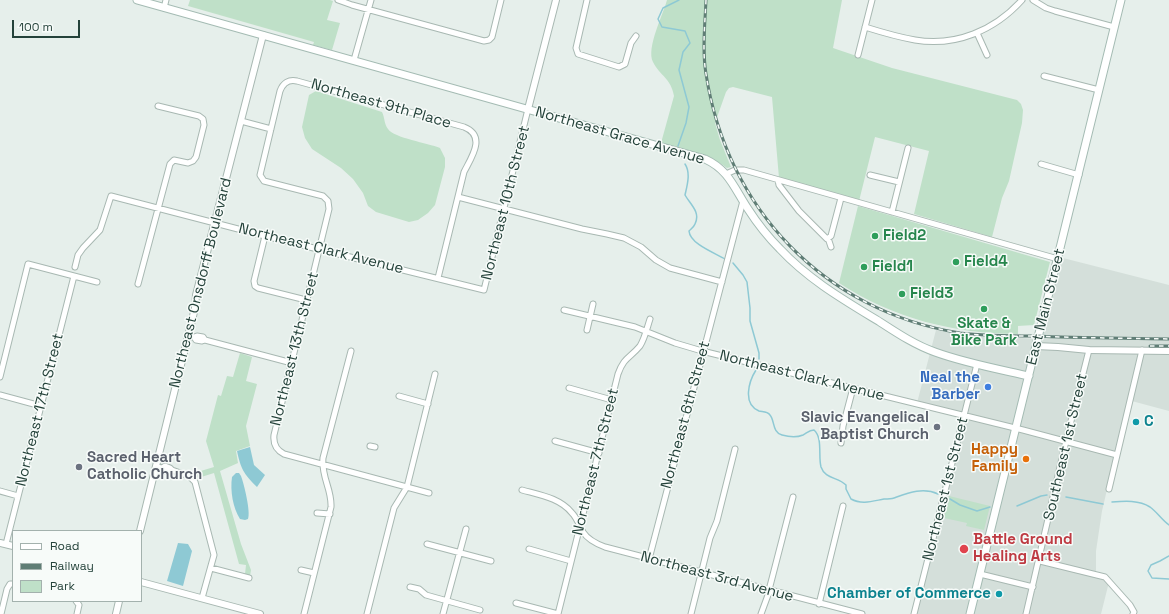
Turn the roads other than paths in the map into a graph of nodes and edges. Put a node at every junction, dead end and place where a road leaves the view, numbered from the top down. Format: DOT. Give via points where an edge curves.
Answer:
graph roads {
  1 [pos="137,0"];
  2 [pos="338,0"];
  3 [pos="371,0"];
  4 [pos="501,0"];
  5 [pos="556,0"];
  6 [pos="587,0"];
  7 [pos="872,0"];
  8 [pos="1022,0"];
  9 [pos="1033,0"];
  10 [pos="1121,0"];
  11 [pos="165,4"];
  12 [pos="369,10"];
  13 [pos="865,27"];
  14 [pos="1114,27"];
  15 [pos="976,33"];
  16 [pos="263,35"];
  17 [pos="636,36"];
  18 [pos="858,55"];
  19 [pos="986,55"];
  20 [pos="354,60"];
  21 [pos="1044,76"];
  22 [pos="1099,90"];
  23 [pos="158,106"];
  24 [pos="528,109"];
  25 [pos="240,121"];
  26 [pos="271,129"];
  27 [pos="908,148"];
  28 [pos="1041,164"];
  29 [pos="726,174"];
  30 [pos="870,175"];
  31 [pos="1079,175"];
  32 [pos="778,180"];
  33 [pos="900,182"];
  34 [pos="458,197"];
  35 [pos="841,198"];
  36 [pos="743,201"];
  37 [pos="158,208"];
  38 [pos="504,208"];
  39 [pos="892,212"];
  40 [pos="215,223"];
  41 [pos="265,236"];
  42 [pos="828,238"];
  43 [pos="831,247"];
  44 [pos="320,250"];
  45 [pos="1058,259"];
  46 [pos="75,267"];
  47 [pos="74,276"];
  48 [pos="438,278"];
  49 [pos="97,282"];
  50 [pos="722,282"];
  51 [pos="138,284"];
  52 [pos="484,290"];
  53 [pos="306,300"];
  54 [pos="593,304"];
  55 [pos="564,310"];
  56 [pos="590,317"];
  57 [pos="650,318"];
  58 [pos="586,330"];
  59 [pos="646,331"];
  60 [pos="191,336"];
  61 [pos="1036,346"];
  62 [pos="1089,350"];
  63 [pos="1142,350"];
  64 [pos="351,351"];
  65 [pos="702,351"];
  66 [pos="1169,351"];
  67 [pos="292,363"];
  68 [pos="977,364"];
  69 [pos="435,374"];
  70 [pos="1029,376"];
  71 [pos="0,377"];
  72 [pos="569,388"];
  73 [pos="853,388"];
  74 [pos="0,395"];
  75 [pos="398,396"];
  76 [pos="612,400"];
  77 [pos="428,404"];
  78 [pos="41,406"];
  79 [pos="964,416"];
  80 [pos="1016,429"];
  81 [pos="555,441"];
  82 [pos="1066,441"];
  83 [pos="841,443"];
  84 [pos="735,449"];
  85 [pos="599,453"];
  86 [pos="1117,455"];
  87 [pos="323,464"];
  88 [pos="159,467"];
  89 [pos="407,487"];
  90 [pos="1108,489"];
  91 [pos="522,490"];
  92 [pos="0,491"];
  93 [pos="429,493"];
  94 [pos="18,496"];
  95 [pos="793,497"];
  96 [pos="844,506"];
  97 [pos="317,513"];
  98 [pos="330,514"];
  99 [pos="580,526"];
  100 [pos="466,528"];
  101 [pos="140,530"];
  102 [pos="3,543"];
  103 [pos="428,544"];
  104 [pos="528,549"];
  105 [pos="459,552"];
  106 [pos="649,559"];
  107 [pos="491,561"];
  108 [pos="571,561"];
  109 [pos="1040,561"];
  110 [pos="211,568"];
  111 [pos="301,570"];
  112 [pos="314,573"];
  113 [pos="702,573"];
  114 [pos="980,574"];
  115 [pos="249,578"];
  116 [pos="142,582"];
  117 [pos="11,584"];
  118 [pos="410,587"];
  119 [pos="1033,587"];
  120 [pos="770,591"];
  121 [pos="202,598"];
  122 [pos="447,600"];
  123 [pos="77,602"];
  124 [pos="119,602"];
  125 [pos="516,603"];
  126 [pos="819,604"];
  127 [pos="480,610"];
  128 [pos="1134,613"];
  129 [pos="1,614"];
  130 [pos="77,614"];
  131 [pos="116,614"];
  132 [pos="260,614"];
  133 [pos="304,614"];
  134 [pos="367,614"];
  135 [pos="443,614"];
  136 [pos="558,614"];
  137 [pos="691,614"];
  138 [pos="761,614"];
  139 [pos="862,614"];
  140 [pos="914,614"];
  141 [pos="970,614"];
  142 [pos="1026,614"];
  1 -- 11 [label="main road, Northeast Grace Avenue"];
  2 -- 12 [label="street"];
  3 -- 12 [label="street"];
  4 -- 12 [label="street" via="492,35 489,40 482,41"];
  5 -- 24 [label="street, Northeast 10th Street"];
  6 -- 17 [label="street" via="576,52 619,67 625,64 631,43"];
  7 -- 13 [label="street"];
  8 -- 15 [label="street" via="999,21"];
  9 -- 14 [label="street" via="1055,11"];
  10 -- 14 [label="main road, East Main Street"];
  11 -- 16 [label="main road, Northeast Grace Avenue"];
  12 -- 20 [label="street"];
  13 -- 15 [label="street" via="916,40 932,41 957,39"];
  13 -- 18 [label="street"];
  14 -- 22 [label="main road, East Main Street"];
  15 -- 19 [label="street"];
  16 -- 20 [label="main road, Northeast Grace Avenue"];
  16 -- 25 [label="street, Northeast Onsdorff Boulevard"];
  20 -- 24 [label="main road, Northeast Grace Avenue"];
  21 -- 22 [label="street"];
  22 -- 31 [label="main road, East Main Street"];
  23 -- 37 [label="street" via="198,116 203,119 204,125 193,161 188,163 172,160"];
  24 -- 29 [label="main road, Northeast Grace Avenue" via="706,159"];
  24 -- 38 [label="street, Northeast 10th Street"];
  25 -- 26 [label="street"];
  25 -- 40 [label="street, Northeast Onsdorff Boulevard"];
  26 -- 34 [label="street, Northeast 9th Place" via="281,88 292,80 464,127 474,134 476,144 464,172"];
  26 -- 44 [label="street, Northeast 13th Street" via="260,178 326,198 329,213"];
  27 -- 33 [label="street"];
  28 -- 31 [label="street"];
  29 -- 32 [label="street" via="744,170"];
  29 -- 36 [label="main road, Northeast Grace Avenue"];
  30 -- 33 [label="street"];
  31 -- 45 [label="main road, East Main Street"];
  32 -- 35 [label="street"];
  32 -- 42 [label="street" via="778,185 799,211"];
  33 -- 39 [label="street"];
  34 -- 38 [label="street"];
  34 -- 48 [label="street"];
  35 -- 39 [label="street"];
  35 -- 42 [label="street" via="831,236"];
  36 -- 50 [label="street, Northeast 6th Street"];
  36 -- 68 [label="main road, Northeast Grace Avenue" via="780,249 824,287 921,346"];
  37 -- 40 [label="street, Northeast Clark Avenue"];
  37 -- 46 [label="street, Northeast Clark Avenue" via="112,196 100,230 81,251"];
  37 -- 51 [label="street"];
  38 -- 50 [label="street" via="624,238 670,268"];
  38 -- 52 [label="street, Northeast 10th Street"];
  39 -- 45 [label="street"];
  40 -- 41 [label="street, Northeast Clark Avenue"];
  40 -- 60 [label="street, Northeast Onsdorff Boulevard" via="196,296"];
  41 -- 44 [label="street, Northeast Clark Avenue"];
  41 -- 53 [label="street" via="255,286"];
  42 -- 43 [label="street"];
  44 -- 48 [label="street, Northeast Clark Avenue"];
  44 -- 53 [label="street, Northeast 13th Street"];
  45 -- 61 [label="main road, East Main Street"];
  47 -- 49 [label="street"];
  47 -- 71 [label="street" via="28,264"];
  47 -- 78 [label="street, Northeast 17th Street"];
  48 -- 52 [label="street, Northeast Clark Avenue"];
  50 -- 65 [label="street, Northeast 6th Street"];
  53 -- 67 [label="street, Northeast 13th Street"];
  54 -- 56 [label="street"];
  55 -- 56 [label="street, Northeast Clark Avenue"];
  56 -- 58 [label="street"];
  56 -- 59 [label="street, Northeast Clark Avenue"];
  57 -- 59 [label="street, Northeast 7th Street"];
  59 -- 65 [label="street, Northeast Clark Avenue"];
  59 -- 76 [label="street, Northeast 7th Street" via="641,344 622,363"];
  60 -- 67 [label="street" via="203,337 205,340"];
  60 -- 88 [label="street, Northeast Onsdorff Boulevard"];
  61 -- 62 [label="street"];
  61 -- 70 [label="main road, East Main Street"];
  62 -- 63 [label="street"];
  62 -- 82 [label="street, Southeast 1st Street"];
  63 -- 66 [label="street"];
  63 -- 86 [label="street"];
  64 -- 87 [label="street"];
  65 -- 73 [label="street, Northeast Clark Avenue"];
  65 -- 106 [label="street, Northeast 6th Street"];
  67 -- 87 [label="street, Northeast 13th Street" via="274,443 284,454"];
  68 -- 70 [label="main road, Northeast Grace Avenue"];
  68 -- 79 [label="street, Northeast 1st Street"];
  69 -- 77 [label="street"];
  70 -- 80 [label="main road, East Main Street"];
  72 -- 76 [label="street"];
  73 -- 79 [label="street, Northeast Clark Avenue"];
  73 -- 83 [label="street"];
  74 -- 78 [label="street"];
  75 -- 77 [label="street"];
  76 -- 85 [label="street, Northeast 7th Street"];
  77 -- 89 [label="street"];
  78 -- 94 [label="street, Northeast 17th Street"];
  79 -- 80 [label="street, Northeast Clark Avenue"];
  79 -- 140 [label="street, Northeast 1st Street"];
  80 -- 82 [label="street, Northeast Clark Avenue"];
  80 -- 114 [label="main road, East Main Street"];
  81 -- 85 [label="street"];
  82 -- 86 [label="street, Northeast Clark Avenue"];
  82 -- 109 [label="street, Southeast 1st Street"];
  84 -- 113 [label="street"];
  85 -- 99 [label="street, Northeast 7th Street"];
  86 -- 90 [label="street"];
  87 -- 89 [label="street"];
  87 -- 98 [label="street" via="324,477 331,498"];
  88 -- 101 [label="street, Northeast Onsdorff Boulevard"];
  88 -- 110 [label="street" via="165,466 190,476 195,482 214,548"];
  89 -- 93 [label="street"];
  89 -- 134 [label="street" via="394,508"];
  91 -- 99 [label="street, Northeast 3rd Avenue" via="558,502 572,512"];
  92 -- 94 [label="street"];
  94 -- 102 [label="street, Northeast 17th Street"];
  95 -- 120 [label="street"];
  96 -- 126 [label="street"];
  97 -- 98 [label="street"];
  98 -- 112 [label="street"];
  99 -- 106 [label="street, Northeast 3rd Avenue" via="586,536 598,544"];
  99 -- 108 [label="street, Northeast 7th Street"];
  100 -- 105 [label="street"];
  103 -- 105 [label="street"];
  104 -- 108 [label="street"];
  105 -- 107 [label="street"];
  105 -- 122 [label="street"];
  106 -- 113 [label="street, Northeast 3rd Avenue"];
  108 -- 136 [label="street, Northeast 7th Street"];
  109 -- 119 [label="street, Southeast 1st Street"];
  109 -- 128 [label="street" via="1105,577"];
  110 -- 115 [label="street"];
  110 -- 121 [label="street"];
  111 -- 112 [label="street"];
  112 -- 133 [label="street"];
  113 -- 120 [label="street, Northeast 3rd Avenue"];
  113 -- 137 [label="street"];
  114 -- 119 [label="street"];
  114 -- 141 [label="main road, East Main Street"];
  116 -- 121 [label="street"];
  117 -- 129 [label="street" via="7,589"];
  118 -- 122 [label="street" via="419,589 426,595"];
  119 -- 142 [label="street, Southeast 1st Street"];
  120 -- 126 [label="street, Northeast 3rd Avenue"];
  120 -- 138 [label="street"];
  121 -- 132 [label="street"];
  122 -- 127 [label="street"];
  122 -- 135 [label="street"];
  123 -- 130 [label="street"];
  124 -- 131 [label="street"];
  125 -- 136 [label="street"];
  126 -- 139 [label="street, Northeast 3rd Avenue"];
}
